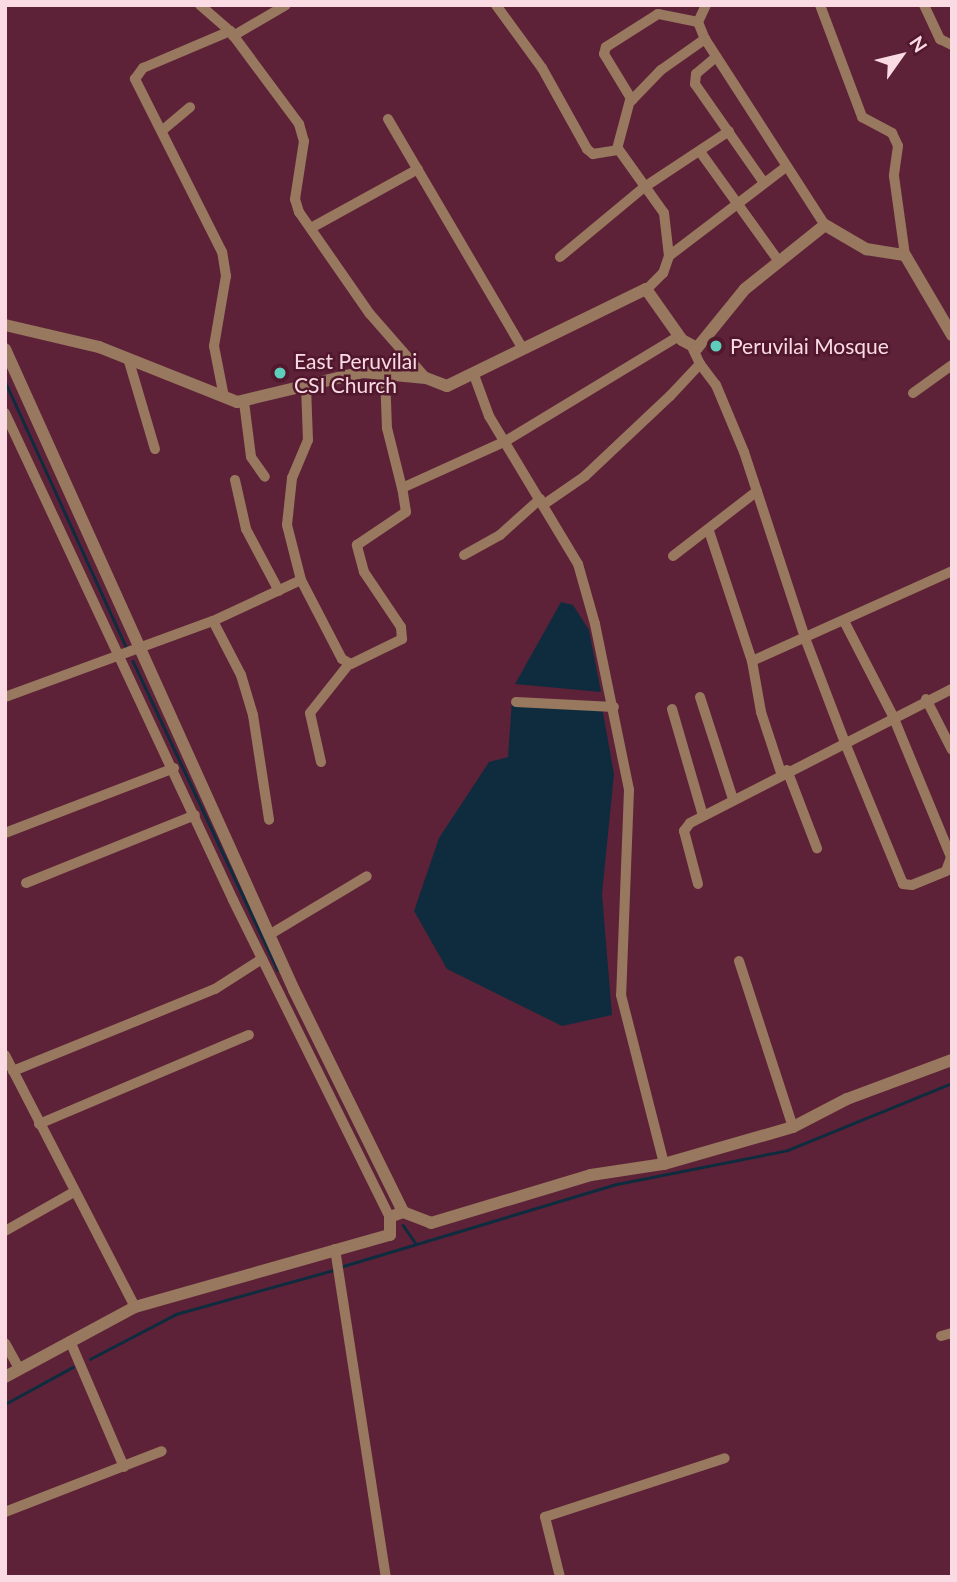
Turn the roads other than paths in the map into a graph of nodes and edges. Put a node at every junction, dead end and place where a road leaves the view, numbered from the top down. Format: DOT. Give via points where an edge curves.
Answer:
graph roads {
  1 [pos="200,5"];
  2 [pos="286,5"];
  3 [pos="496,5"];
  4 [pos="706,5"];
  5 [pos="820,5"];
  6 [pos="924,5"];
  7 [pos="698,22"];
  8 [pos="232,34"];
  9 [pos="705,39"];
  10 [pos="952,45"];
  11 [pos="716,57"];
  12 [pos="630,100"];
  13 [pos="190,107"];
  14 [pos="388,118"];
  15 [pos="164,129"];
  16 [pos="729,131"];
  17 [pos="617,149"];
  18 [pos="701,153"];
  19 [pos="787,166"];
  20 [pos="418,169"];
  21 [pos="764,183"];
  22 [pos="643,188"];
  23 [pos="739,204"];
  24 [pos="825,225"];
  25 [pos="311,228"];
  26 [pos="905,255"];
  27 [pos="669,256"];
  28 [pos="559,257"];
  29 [pos="778,260"];
  30 [pos="647,289"];
  31 [pos="5,325"];
  32 [pos="679,335"];
  33 [pos="952,335"];
  34 [pos="522,347"];
  35 [pos="5,349"];
  36 [pos="693,349"];
  37 [pos="128,358"];
  38 [pos="700,364"];
  39 [pos="952,365"];
  40 [pos="385,374"];
  41 [pos="474,375"];
  42 [pos="426,378"];
  43 [pos="306,386"];
  44 [pos="913,393"];
  45 [pos="224,397"];
  46 [pos="244,402"];
  47 [pos="5,413"];
  48 [pos="504,442"];
  49 [pos="155,449"];
  50 [pos="265,477"];
  51 [pos="235,480"];
  52 [pos="402,488"];
  53 [pos="757,491"];
  54 [pos="542,502"];
  55 [pos="709,531"];
  56 [pos="464,555"];
  57 [pos="673,556"];
  58 [pos="952,571"];
  59 [pos="300,580"];
  60 [pos="279,590"];
  61 [pos="214,621"];
  62 [pos="844,621"];
  63 [pos="805,638"];
  64 [pos="139,650"];
  65 [pos="117,658"];
  66 [pos="752,661"];
  67 [pos="349,664"];
  68 [pos="952,689"];
  69 [pos="5,697"];
  70 [pos="701,697"];
  71 [pos="926,699"];
  72 [pos="516,702"];
  73 [pos="614,707"];
  74 [pos="672,709"];
  75 [pos="893,716"];
  76 [pos="845,743"];
  77 [pos="952,750"];
  78 [pos="321,762"];
  79 [pos="174,768"];
  80 [pos="784,772"];
  81 [pos="733,799"];
  82 [pos="195,814"];
  83 [pos="703,816"];
  84 [pos="269,820"];
  85 [pos="5,833"];
  86 [pos="817,848"];
  87 [pos="367,876"];
  88 [pos="26,883"];
  89 [pos="698,884"];
  90 [pos="269,935"];
  91 [pos="262,959"];
  92 [pos="739,961"];
  93 [pos="249,1035"];
  94 [pos="5,1055"];
  95 [pos="952,1060"];
  96 [pos="13,1071"];
  97 [pos="39,1124"];
  98 [pos="793,1127"];
  99 [pos="664,1164"];
  100 [pos="74,1192"];
  101 [pos="397,1214"];
  102 [pos="5,1231"];
  103 [pos="335,1249"];
  104 [pos="135,1307"];
  105 [pos="70,1341"];
  106 [pos="5,1343"];
  107 [pos="19,1368"];
  108 [pos="5,1377"];
  109 [pos="162,1451"];
  110 [pos="725,1458"];
  111 [pos="124,1467"];
  112 [pos="5,1512"];
  113 [pos="386,1577"];
  114 [pos="560,1577"];
  1 -- 8 [label="street"];
  2 -- 8 [label="street"];
  3 -- 17 [label="street" via="542,68 587,149 593,154"];
  4 -- 7 [label="street"];
  5 -- 26 [label="street" via="862,117 892,134 898,146 894,176"];
  6 -- 10 [label="street" via="940,39"];
  7 -- 9 [label="street"];
  7 -- 12 [label="street" via="663,13 605,48 604,54"];
  8 -- 15 [label="street" via="136,74 137,84"];
  8 -- 25 [label="street" via="303,131 295,199"];
  9 -- 11 [label="street"];
  9 -- 12 [label="street" via="661,70"];
  11 -- 16 [label="street" via="696,75 695,84"];
  11 -- 19 [label="street"];
  12 -- 17 [label="street"];
  13 -- 15 [label="street"];
  14 -- 20 [label="street"];
  15 -- 45 [label="street" via="222,252 226,276 214,346"];
  16 -- 18 [label="street"];
  16 -- 21 [label="street"];
  17 -- 22 [label="street"];
  18 -- 22 [label="street"];
  18 -- 23 [label="street"];
  19 -- 21 [label="street"];
  19 -- 24 [label="street"];
  20 -- 25 [label="street"];
  20 -- 34 [label="street"];
  21 -- 23 [label="street"];
  22 -- 27 [label="street" via="664,213"];
  22 -- 28 [label="street"];
  23 -- 27 [label="street"];
  23 -- 29 [label="street"];
  24 -- 26 [label="street" via="866,249"];
  24 -- 29 [label="street"];
  25 -- 42 [label="street" via="370,314"];
  26 -- 33 [label="street"];
  27 -- 30 [label="street" via="663,273"];
  29 -- 36 [label="street" via="745,289"];
  30 -- 32 [label="street"];
  30 -- 34 [label="street"];
  31 -- 37 [label="street"];
  32 -- 36 [label="street"];
  32 -- 48 [label="street"];
  34 -- 41 [label="street"];
  35 -- 64 [label="street"];
  36 -- 38 [label="street"];
  37 -- 45 [label="street"];
  37 -- 49 [label="street"];
  38 -- 53 [label="street" via="716,385"];
  38 -- 54 [label="street" via="626,441"];
  39 -- 44 [label="street"];
  40 -- 42 [label="street"];
  40 -- 43 [label="street" via="336,375"];
  40 -- 52 [label="street" via="387,428"];
  41 -- 42 [label="street" via="447,386"];
  41 -- 48 [label="street"];
  43 -- 46 [label="street"];
  43 -- 59 [label="street" via="308,440 292,478 287,525"];
  45 -- 46 [label="street"];
  46 -- 50 [label="street" via="251,457"];
  47 -- 65 [label="street"];
  48 -- 52 [label="street"];
  48 -- 54 [label="street"];
  51 -- 60 [label="street" via="246,529"];
  52 -- 67 [label="street" via="406,512 357,545 364,572 401,627 402,639"];
  53 -- 55 [label="street"];
  53 -- 63 [label="street"];
  54 -- 56 [label="street" via="500,535"];
  54 -- 73 [label="street" via="578,564"];
  55 -- 57 [label="street"];
  55 -- 66 [label="street"];
  58 -- 62 [label="street"];
  59 -- 60 [label="street"];
  59 -- 67 [label="street"];
  60 -- 61 [label="street"];
  61 -- 64 [label="street"];
  61 -- 84 [label="street" via="241,675 253,715"];
  62 -- 63 [label="street"];
  62 -- 75 [label="street"];
  63 -- 66 [label="street"];
  63 -- 76 [label="street"];
  64 -- 65 [label="street"];
  64 -- 90 [label="street"];
  65 -- 69 [label="street"];
  65 -- 79 [label="street"];
  66 -- 80 [label="street" via="761,712"];
  67 -- 78 [label="street" via="310,713"];
  68 -- 71 [label="street"];
  70 -- 81 [label="street"];
  71 -- 75 [label="street"];
  71 -- 77 [label="street"];
  72 -- 73 [label="street"];
  73 -- 99 [label="street" via="629,790 621,995"];
  74 -- 83 [label="street"];
  75 -- 76 [label="street"];
  75 -- 76 [label="street" via="951,857 946,871 903,884"];
  76 -- 80 [label="street"];
  79 -- 82 [label="street"];
  79 -- 85 [label="street"];
  80 -- 81 [label="street"];
  80 -- 86 [label="street"];
  81 -- 83 [label="street"];
  82 -- 88 [label="street"];
  82 -- 91 [label="street"];
  83 -- 89 [label="street" via="684,831"];
  87 -- 90 [label="street"];
  90 -- 101 [label="street"];
  91 -- 96 [label="street" via="215,989"];
  91 -- 101 [label="street"];
  92 -- 98 [label="street"];
  93 -- 97 [label="street"];
  94 -- 96 [label="street"];
  95 -- 98 [label="street" via="847,1099"];
  96 -- 97 [label="street"];
  97 -- 100 [label="street"];
  98 -- 99 [label="street"];
  99 -- 101 [label="street" via="591,1175 431,1223"];
  100 -- 102 [label="street"];
  100 -- 104 [label="street"];
  101 -- 103 [label="street" via="390,1235"];
  103 -- 104 [label="street"];
  103 -- 113 [label="street"];
  104 -- 105 [label="street"];
  105 -- 107 [label="street"];
  105 -- 111 [label="street"];
  106 -- 107 [label="street"];
  107 -- 108 [label="street"];
  109 -- 111 [label="street"];
  110 -- 114 [label="street" via="545,1517"];
  111 -- 112 [label="street"];
}
